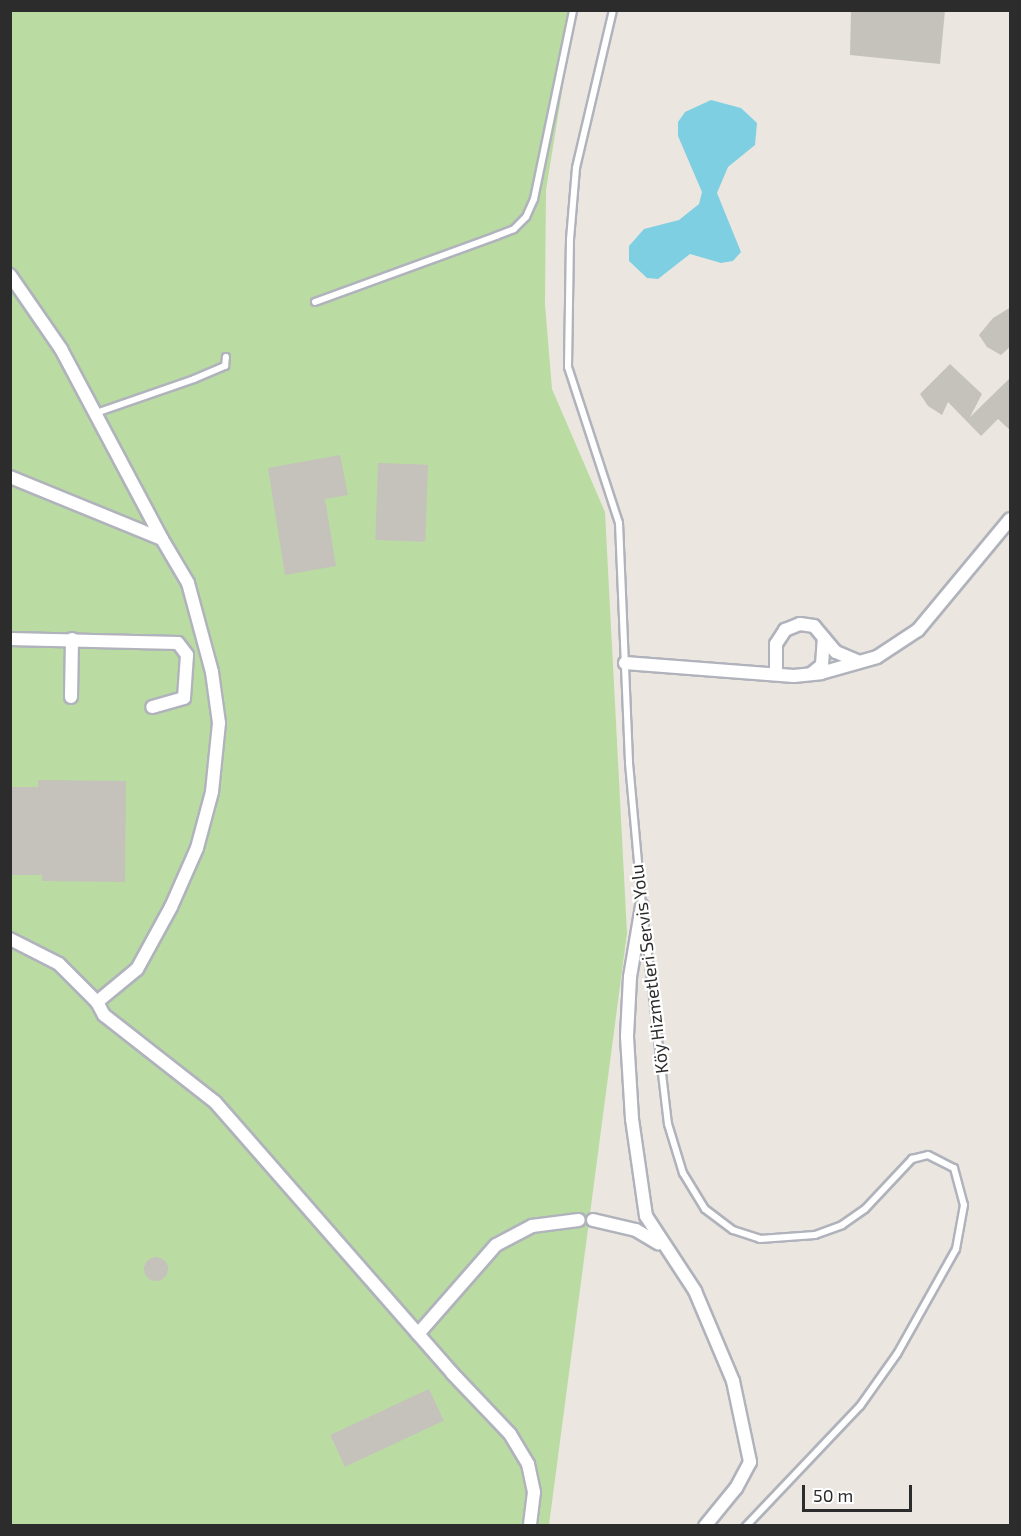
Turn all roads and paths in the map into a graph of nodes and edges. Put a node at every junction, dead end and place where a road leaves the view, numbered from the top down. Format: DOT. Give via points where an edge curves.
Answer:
graph roads {
  1 [pos="573,10"];
  2 [pos="613,10"];
  3 [pos="10,275"];
  4 [pos="315,302"];
  5 [pos="226,357"];
  6 [pos="96,413"];
  7 [pos="10,477"];
  8 [pos="1011,519"];
  9 [pos="162,539"];
  10 [pos="823,634"];
  11 [pos="10,639"];
  12 [pos="72,639"];
  13 [pos="862,662"];
  14 [pos="625,663"];
  15 [pos="776,674"];
  16 [pos="812,674"];
  17 [pos="70,697"];
  18 [pos="152,707"];
  19 [pos="642,906"];
  20 [pos="10,939"];
  21 [pos="97,1002"];
  22 [pos="579,1220"];
  23 [pos="592,1220"];
  24 [pos="663,1245"];
  25 [pos="418,1334"];
  26 [pos="530,1526"];
  27 [pos="705,1526"];
  28 [pos="746,1526"];
  1 -- 4 [label="lane" via="534,199 526,217 514,229"];
  2 -- 14 [label="lane, Köy Hizmetleri Servis Yolu" via="576,168 567,367 619,523"];
  3 -- 6 [label="street" via="61,349"];
  5 -- 6 [label="lane" via="225,366"];
  6 -- 9 [label="street"];
  7 -- 9 [label="street"];
  8 -- 13 [label="street" via="918,630"];
  9 -- 21 [label="street" via="188,583 212,672 219,723 212,792 197,848 171,907 137,969"];
  10 -- 13 [label="street" via="836,652"];
  10 -- 15 [label="street" via="814,626 800,624 785,630 776,645"];
  10 -- 16 [label="street" via="822,665"];
  11 -- 12 [label="street"];
  12 -- 17 [label="street"];
  12 -- 18 [label="street" via="178,643 187,655 184,698"];
  13 -- 16 [label="street"];
  14 -- 15 [label="street"];
  14 -- 19 [label="lane, Köy Hizmetleri Servis Yolu" via="634,841"];
  15 -- 16 [label="street"];
  19 -- 24 [label="street" via="630,977 627,1037 632,1119 646,1216"];
  19 -- 28 [label="lane, Köy Hizmetleri Servis Yolu" via="668,1124 683,1173 705,1209 733,1230 760,1239 815,1235 842,1225 865,1209 912,1159 928,1155 954,1168 964,1205 956,1249 897,1354 860,1406"];
  20 -- 21 [label="street" via="59,964"];
  21 -- 25 [label="street" via="104,1014 215,1102"];
  22 -- 25 [label="street" via="532,1226 496,1245"];
  23 -- 24 [label="street" via="636,1230"];
  24 -- 27 [label="street" via="695,1291 734,1381 746,1431 750,1462 736,1488"];
  25 -- 26 [label="street" via="510,1434 528,1464 534,1492"];
}
